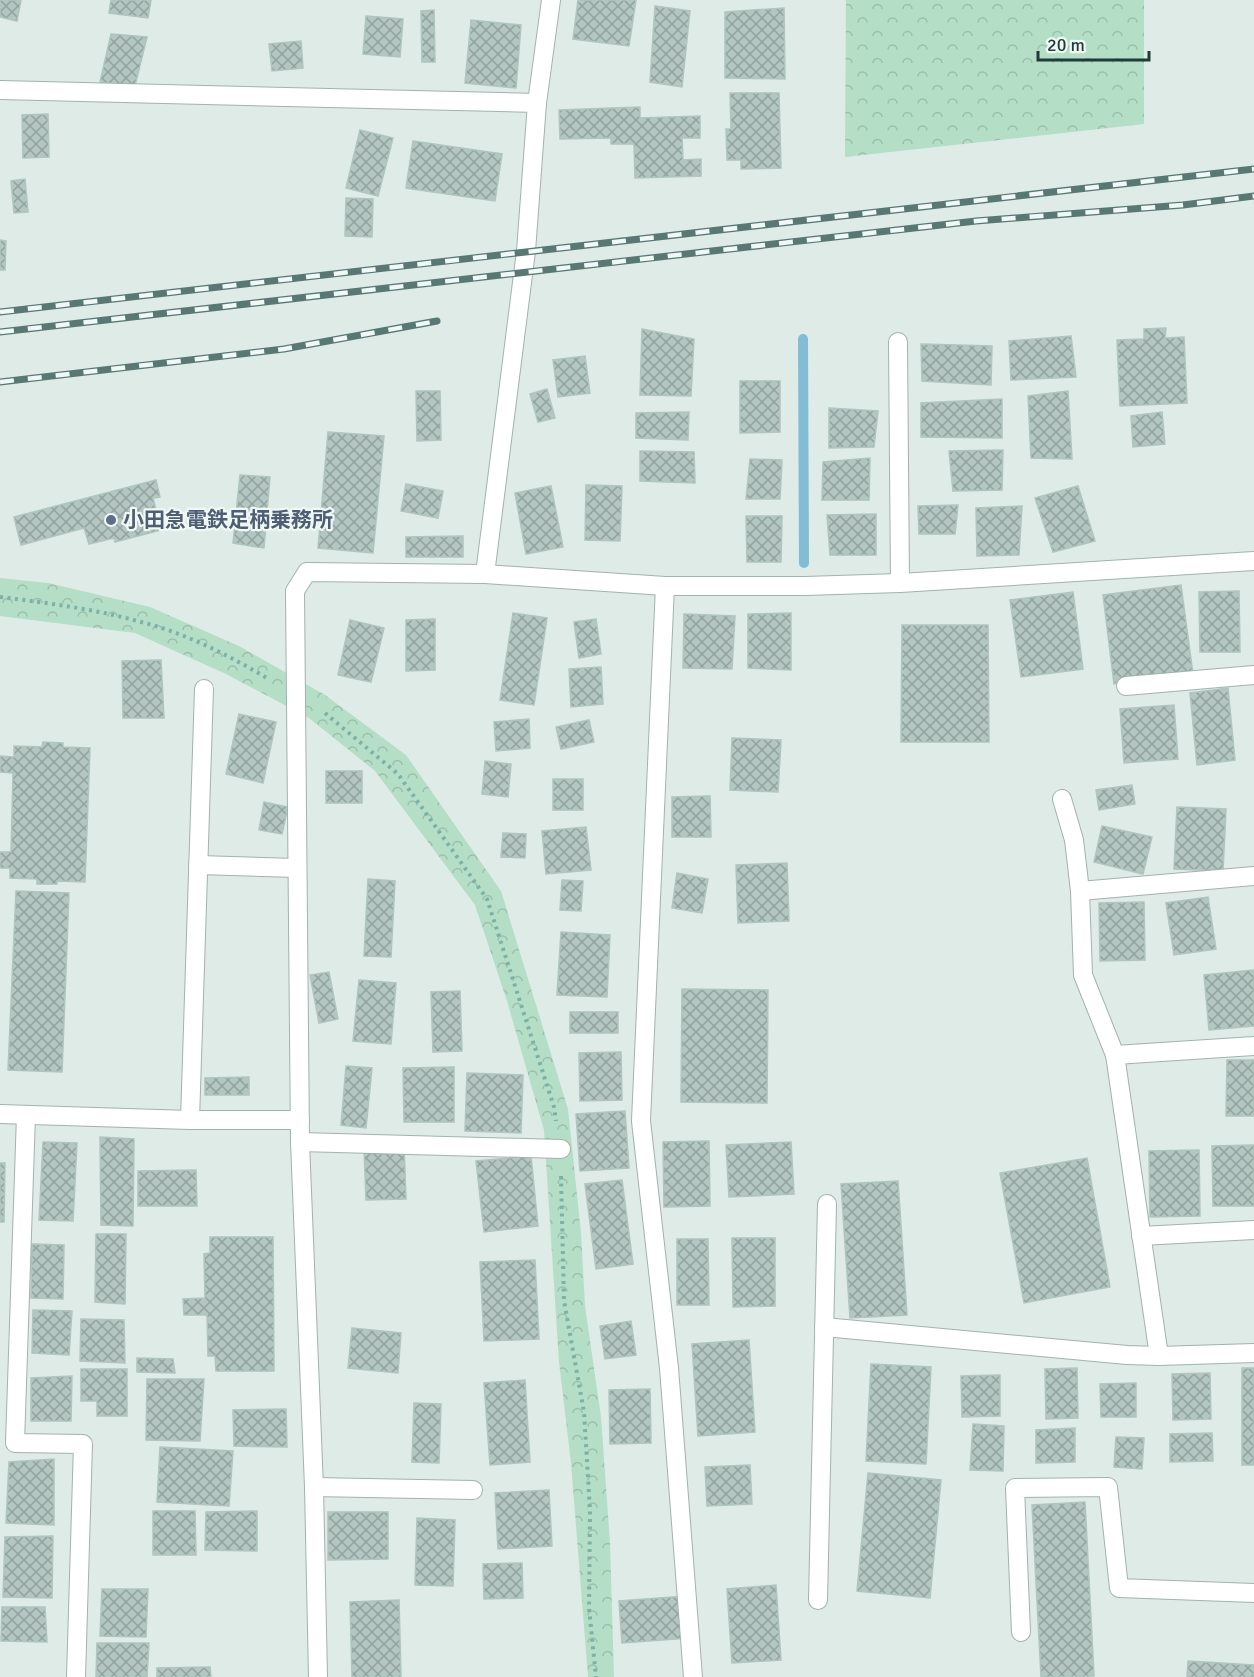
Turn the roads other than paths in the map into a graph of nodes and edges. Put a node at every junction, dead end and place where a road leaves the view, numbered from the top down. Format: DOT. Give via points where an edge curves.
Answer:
graph roads {
  1 [pos="551,0"];
  2 [pos="0,90"];
  3 [pos="537,103"];
  4 [pos="898,342"];
  5 [pos="1254,561"];
  6 [pos="485,574"];
  7 [pos="900,583"];
  8 [pos="665,586"];
  9 [pos="1254,675"];
  10 [pos="1126,686"];
  11 [pos="204,689"];
  12 [pos="1062,799"];
  13 [pos="198,865"];
  14 [pos="297,868"];
  15 [pos="1254,876"];
  16 [pos="1080,891"];
  17 [pos="1254,1046"];
  18 [pos="1115,1055"];
  19 [pos="0,1114"];
  20 [pos="26,1115"];
  21 [pos="190,1120"];
  22 [pos="300,1120"];
  23 [pos="300,1142"];
  24 [pos="561,1149"];
  25 [pos="827,1204"];
  26 [pos="1254,1230"];
  27 [pos="1141,1236"];
  28 [pos="824,1327"];
  29 [pos="1254,1353"];
  30 [pos="1159,1356"];
  31 [pos="314,1487"];
  32 [pos="473,1490"];
  33 [pos="1254,1593"];
  34 [pos="818,1600"];
  35 [pos="1022,1632"];
  36 [pos="76,1677"];
  37 [pos="318,1677"];
  38 [pos="693,1677"];
  1 -- 3 [label="street"];
  2 -- 3 [label="street"];
  3 -- 6 [label="street" via="526,251"];
  4 -- 7 [label="street"];
  5 -- 7 [label="street"];
  6 -- 8 [label="street"];
  6 -- 14 [label="street" via="307,572 295,591"];
  7 -- 8 [label="street"];
  8 -- 38 [label="street" via="641,1121 669,1368"];
  9 -- 10 [label="street"];
  11 -- 13 [label="street"];
  12 -- 16 [label="street" via="1074,840"];
  13 -- 14 [label="street"];
  13 -- 21 [label="street"];
  14 -- 22 [label="street"];
  15 -- 16 [label="street"];
  16 -- 18 [label="street" via="1083,975"];
  17 -- 18 [label="street"];
  18 -- 27 [label="street"];
  19 -- 20 [label="street"];
  20 -- 21 [label="street"];
  20 -- 36 [label="street" via="15,1443 83,1444"];
  21 -- 22 [label="street"];
  22 -- 23 [label="street"];
  23 -- 24 [label="street"];
  23 -- 31 [label="street"];
  25 -- 28 [label="street"];
  26 -- 27 [label="street"];
  27 -- 30 [label="street"];
  28 -- 30 [label="street"];
  28 -- 34 [label="street"];
  29 -- 30 [label="street"];
  31 -- 32 [label="street"];
  31 -- 37 [label="street"];
  33 -- 35 [label="street" via="1119,1588 1108,1487 1015,1488"];
}
